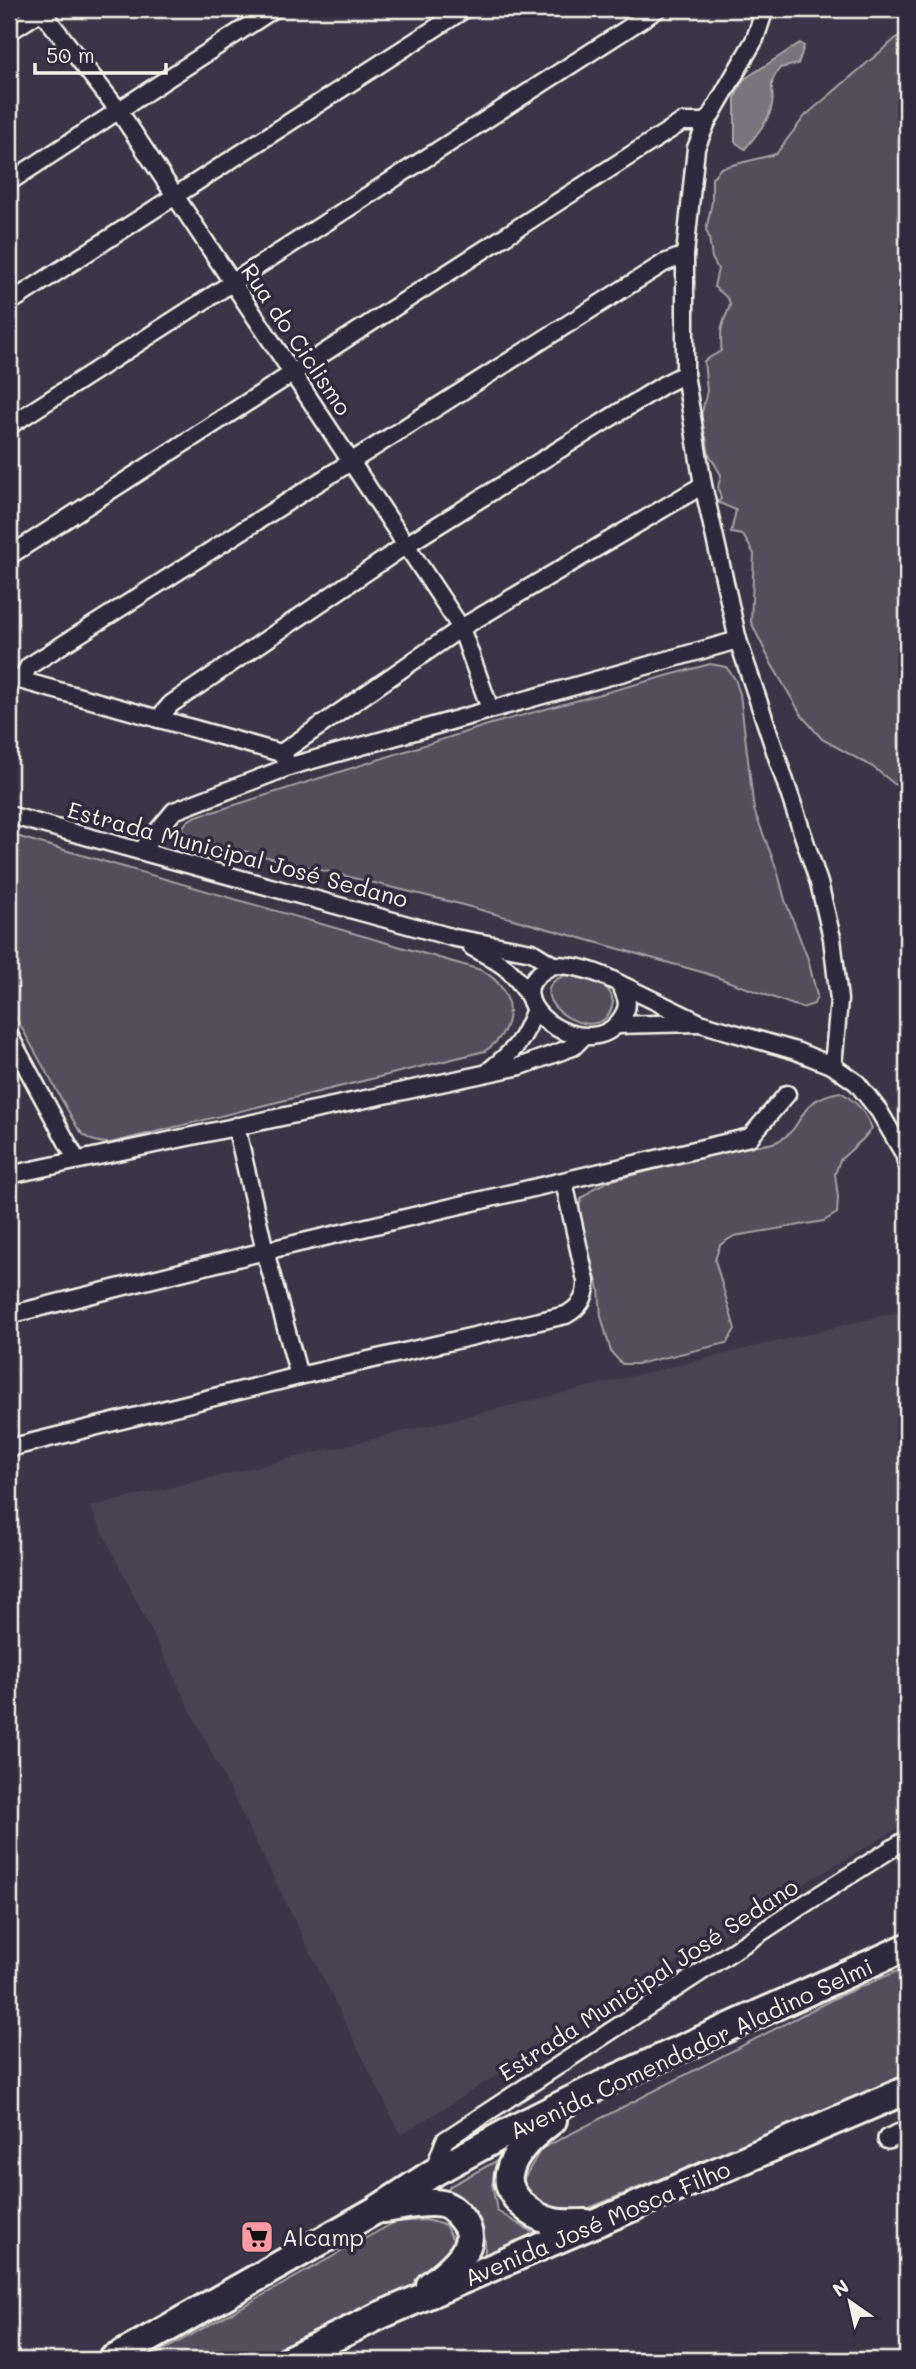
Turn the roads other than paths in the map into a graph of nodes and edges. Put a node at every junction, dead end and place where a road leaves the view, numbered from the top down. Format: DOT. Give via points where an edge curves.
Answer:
graph roads {
  1 [pos="274,9"];
  2 [pos="465,9"];
  3 [pos="658,9"];
  4 [pos="765,9"];
  5 [pos="42,10"];
  6 [pos="9,32"];
  7 [pos="119,111"];
  8 [pos="706,122"];
  9 [pos="9,182"];
  10 [pos="175,196"];
  11 [pos="685,255"];
  12 [pos="232,282"];
  13 [pos="9,303"];
  14 [pos="292,373"];
  15 [pos="685,374"];
  16 [pos="9,426"];
  17 [pos="351,461"];
  18 [pos="703,485"];
  19 [pos="406,545"];
  20 [pos="9,556"];
  21 [pos="461,628"];
  22 [pos="738,640"];
  23 [pos="15,679"];
  24 [pos="490,709"];
  25 [pos="158,719"];
  26 [pos="286,760"];
  27 [pos="9,815"];
  28 [pos="141,851"];
  29 [pos="455,938"];
  30 [pos="552,965"];
  31 [pos="620,984"];
  32 [pos="532,1003"];
  33 [pos="700,1023"];
  34 [pos="616,1025"];
  35 [pos="9,1035"];
  36 [pos="583,1038"];
  37 [pos="833,1066"];
  38 [pos="488,1072"];
  39 [pos="788,1094"];
  40 [pos="236,1126"];
  41 [pos="76,1159"];
  42 [pos="907,1166"];
  43 [pos="9,1175"];
  44 [pos="564,1182"];
  45 [pos="265,1251"];
  46 [pos="9,1315"];
  47 [pos="299,1376"];
  48 [pos="9,1448"];
  49 [pos="907,1839"];
  50 [pos="907,1947"];
  51 [pos="603,2084"];
  52 [pos="899,2096"];
  53 [pos="907,2131"];
  54 [pos="888,2139"];
  55 [pos="433,2173"];
  56 [pos="376,2210"];
  57 [pos="598,2222"];
  58 [pos="381,2315"];
  59 [pos="112,2360"];
  60 [pos="288,2360"];
  1 -- 7 [label="street"];
  2 -- 10 [label="street"];
  3 -- 12 [label="street"];
  4 -- 8 [label="street" via="755,39"];
  5 -- 6 [label="street"];
  5 -- 7 [label="street, Rua do Ciclismo"];
  7 -- 9 [label="street"];
  7 -- 10 [label="street, Rua do Ciclismo"];
  8 -- 11 [label="street" via="696,148"];
  8 -- 14 [label="street" via="682,122"];
  10 -- 12 [label="street, Rua do Ciclismo"];
  10 -- 13 [label="street"];
  11 -- 15 [label="street"];
  11 -- 17 [label="street" via="664,263"];
  12 -- 14 [label="street, Rua do Ciclismo"];
  12 -- 16 [label="street"];
  14 -- 17 [label="street, Rua do Ciclismo"];
  14 -- 20 [label="street"];
  15 -- 18 [label="street"];
  15 -- 19 [label="street"];
  17 -- 19 [label="street, Rua do Ciclismo"];
  17 -- 23 [label="street"];
  18 -- 21 [label="street"];
  18 -- 22 [label="street"];
  19 -- 21 [label="street, Rua do Ciclismo"];
  19 -- 25 [label="street" via="171,704"];
  21 -- 24 [label="street, Rua do Ciclismo"];
  21 -- 26 [label="street"];
  22 -- 24 [label="street"];
  22 -- 37 [label="street" via="819,883 832,938 839,1000"];
  23 -- 25 [label="street"];
  24 -- 26 [label="street"];
  25 -- 26 [label="street"];
  26 -- 28 [label="street" via="174,811"];
  27 -- 28 [label="street, Estrada Municipal José Sedano"];
  28 -- 29 [label="street, Estrada Municipal José Sedano"];
  29 -- 30 [label="street, Estrada Municipal José Sedano" via="532,952"];
  29 -- 32 [label="street, Estrada Municipal José Sedano" via="504,964"];
  30 -- 31 [label="street" via="578,967"];
  30 -- 32 [label="street" via="530,986"];
  31 -- 33 [label="street"];
  31 -- 34 [label="street" via="627,1010"];
  32 -- 36 [label="street" via="553,1025"];
  32 -- 38 [label="street" via="526,1031 516,1049"];
  33 -- 34 [label="street"];
  33 -- 37 [label="street"];
  34 -- 36 [label="street"];
  35 -- 41 [label="street"];
  36 -- 38 [label="street" via="573,1047 521,1066"];
  37 -- 42 [label="street" via="856,1083 879,1111"];
  38 -- 40 [label="street"];
  39 -- 44 [label="street" via="750,1137"];
  40 -- 41 [label="street"];
  40 -- 45 [label="street"];
  41 -- 43 [label="street"];
  44 -- 45 [label="street"];
  44 -- 47 [label="street" via="586,1281 577,1309"];
  45 -- 46 [label="street"];
  45 -- 47 [label="street"];
  47 -- 48 [label="street"];
  49 -- 55 [label="street, Estrada Municipal José Sedano" via="445,2140"];
  50 -- 51 [label="main road, Avenida Comendador Aladino Selmi"];
  51 -- 55 [label="main road, Avenida Comendador Aladino Selmi"];
  51 -- 57 [label="main road" via="536,2133 508,2175 511,2191 540,2217 555,2222"];
  52 -- 57 [label="main road, Avenida José Mosca Filho"];
  53 -- 54 [label="street"];
  55 -- 56 [label="main road, Avenida Comendador Aladino Selmi"];
  56 -- 58 [label="main road" via="444,2204 467,2225 468,2242 464,2253 426,2288"];
  56 -- 59 [label="main road, Avenida Comendador Aladino Selmi"];
  57 -- 58 [label="main road, Avenida José Mosca Filho"];
  58 -- 60 [label="main road, Avenida José Mosca Filho"];
}
